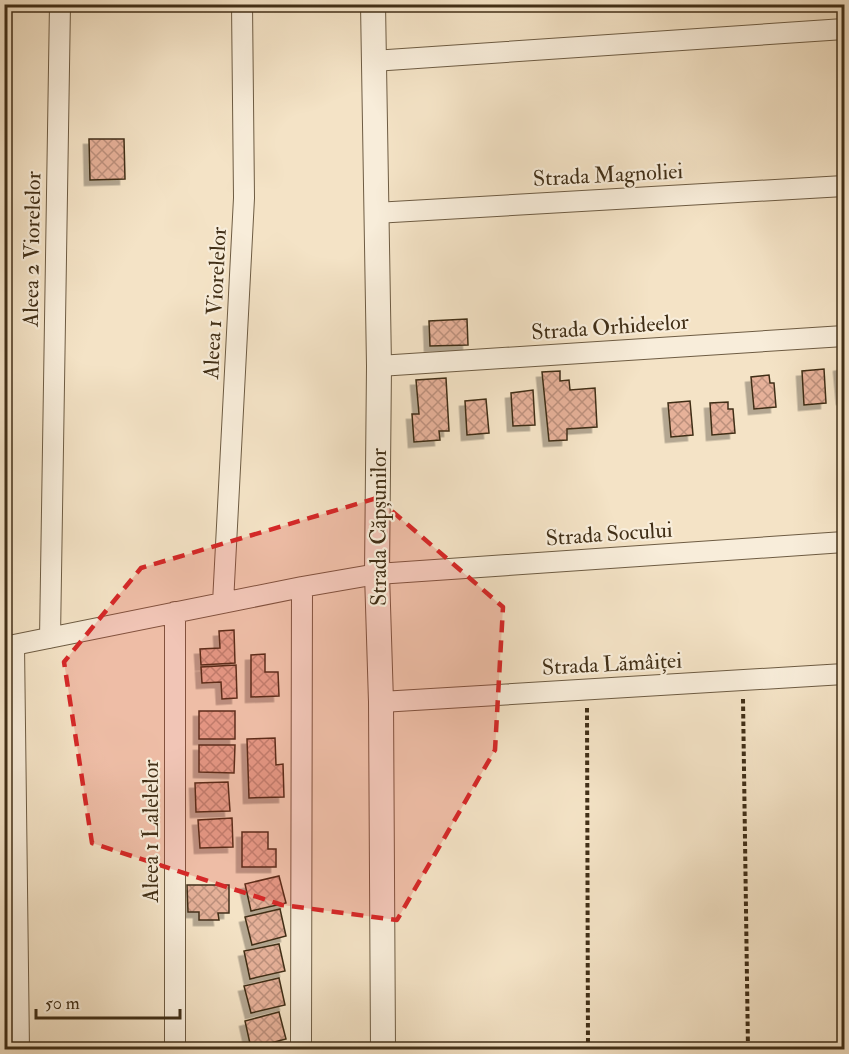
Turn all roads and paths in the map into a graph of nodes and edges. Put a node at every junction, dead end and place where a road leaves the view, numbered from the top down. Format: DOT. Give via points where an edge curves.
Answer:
graph roads {
  1 [pos="60,4"];
  2 [pos="242,4"];
  3 [pos="373,4"];
  4 [pos="844,30"];
  5 [pos="373,61"];
  6 [pos="844,186"];
  7 [pos="375,213"];
  8 [pos="844,336"];
  9 [pos="379,366"];
  10 [pos="844,542"];
  11 [pos="377,574"];
  12 [pos="302,587"];
  13 [pos="223,603"];
  14 [pos="175,612"];
  15 [pos="50,638"];
  16 [pos="9,646"];
  17 [pos="844,674"];
  18 [pos="742,680"];
  19 [pos="587,690"];
  20 [pos="381,702"];
  21 [pos="301,1044"];
  22 [pos="19,1050"];
  23 [pos="175,1050"];
  24 [pos="383,1050"];
  25 [pos="588,1050"];
  26 [pos="748,1050"];
  1 -- 15 [label="street, Aleea 2 Viorelelor"];
  2 -- 13 [label="street, Aleea 1 Viorelelor" via="244,198"];
  3 -- 5 [label="street, Strada Căpșunilor"];
  4 -- 5 [label="street"];
  5 -- 7 [label="street, Strada Căpșunilor"];
  6 -- 7 [label="street, Strada Magnoliei"];
  7 -- 9 [label="street, Strada Căpșunilor"];
  8 -- 9 [label="street, Strada Orhideelor"];
  9 -- 11 [label="street, Strada Căpșunilor"];
  10 -- 11 [label="street, Strada Socului"];
  11 -- 12 [label="street, Strada Socului"];
  11 -- 20 [label="street, Strada Căpșunilor"];
  12 -- 13 [label="street, Strada Socului"];
  12 -- 21 [label="street"];
  13 -- 14 [label="street, Strada Socului"];
  14 -- 15 [label="street, Strada Socului"];
  14 -- 23 [label="street, Aleea 1 Lalelelor"];
  15 -- 16 [label="street, Strada Socului"];
  16 -- 22 [label="street"];
  17 -- 18 [label="street, Strada Lămâiței"];
  18 -- 19 [label="street, Strada Lămâiței"];
  18 -- 26 [label="path"];
  19 -- 20 [label="street, Strada Lămâiței"];
  19 -- 25 [label="path"];
  20 -- 24 [label="street, Strada Căpșunilor"];
}
